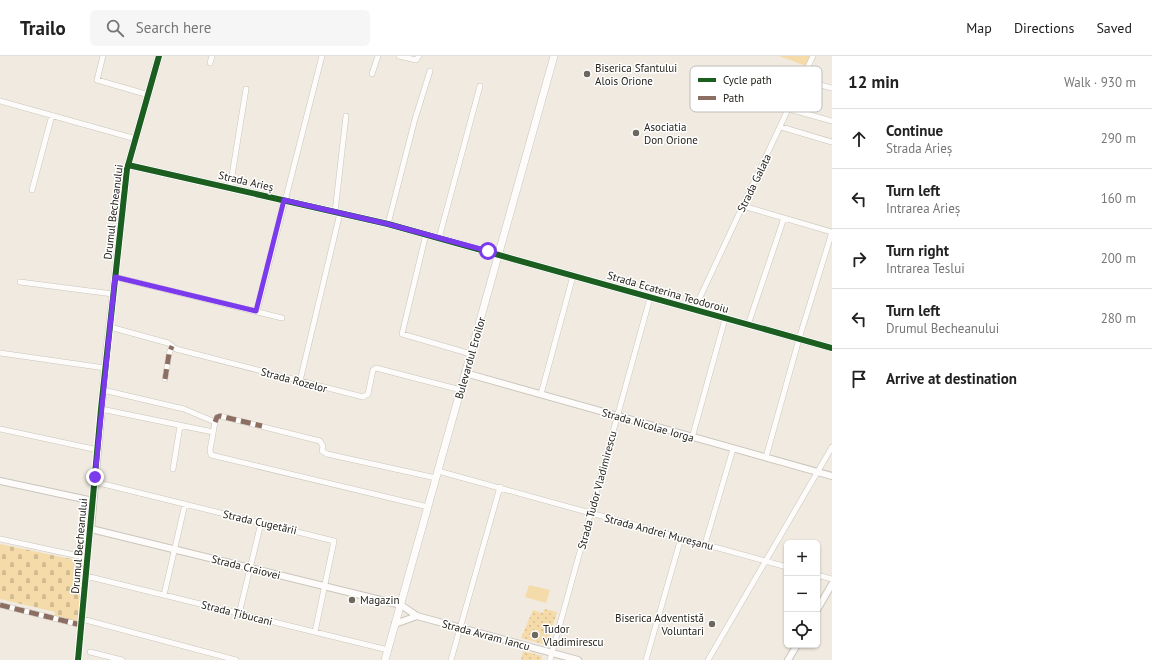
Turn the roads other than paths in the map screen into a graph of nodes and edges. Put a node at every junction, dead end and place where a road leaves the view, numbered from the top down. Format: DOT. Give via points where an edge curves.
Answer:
graph roads {
  1 [pos="102,56"];
  2 [pos="159,56"];
  3 [pos="212,56"];
  4 [pos="322,56"];
  5 [pos="378,56"];
  6 [pos="399,56"];
  7 [pos="419,56"];
  8 [pos="554,56"];
  9 [pos="813,56"];
  10 [pos="210,64"];
  11 [pos="808,66"];
  12 [pos="430,71"];
  13 [pos="372,74"];
  14 [pos="822,85"];
  15 [pos="480,86"];
  16 [pos="832,88"];
  17 [pos="246,89"];
  18 [pos="149,95"];
  19 [pos="0,101"];
  20 [pos="788,112"];
  21 [pos="800,112"];
  22 [pos="52,115"];
  23 [pos="346,116"];
  24 [pos="832,121"];
  25 [pos="781,127"];
  26 [pos="136,139"];
  27 [pos="832,142"];
  28 [pos="128,165"];
  29 [pos="230,188"];
  30 [pos="32,190"];
  31 [pos="284,200"];
  32 [pos="743,206"];
  33 [pos="338,212"];
  34 [pos="784,218"];
  35 [pos="388,224"];
  36 [pos="832,232"];
  37 [pos="426,234"];
  38 [pos="439,238"];
  39 [pos="499,254"];
  40 [pos="573,276"];
  41 [pos="115,277"];
  42 [pos="20,282"];
  43 [pos="113,294"];
  44 [pos="650,298"];
  45 [pos="694,310"];
  46 [pos="256,311"];
  47 [pos="282,318"];
  48 [pos="725,318"];
  49 [pos="748,325"];
  50 [pos="110,327"];
  51 [pos="799,339"];
  52 [pos="172,346"];
  53 [pos="832,348"];
  54 [pos="0,353"];
  55 [pos="471,354"];
  56 [pos="105,368"];
  57 [pos="465,373"];
  58 [pos="165,379"];
  59 [pos="300,381"];
  60 [pos="103,390"];
  61 [pos="461,390"];
  62 [pos="541,394"];
  63 [pos="101,409"];
  64 [pos="618,416"];
  65 [pos="215,422"];
  66 [pos="180,426"];
  67 [pos="0,429"];
  68 [pos="213,432"];
  69 [pos="692,438"];
  70 [pos="832,447"];
  71 [pos="733,449"];
  72 [pos="98,450"];
  73 [pos="766,457"];
  74 [pos="172,469"];
  75 [pos="818,472"];
  76 [pos="437,474"];
  77 [pos="832,476"];
  78 [pos="0,480"];
  79 [pos="95,482"];
  80 [pos="500,487"];
  81 [pos="93,501"];
  82 [pos="185,504"];
  83 [pos="428,507"];
  84 [pos="591,513"];
  85 [pos="261,523"];
  86 [pos="91,529"];
  87 [pos="681,538"];
  88 [pos="0,539"];
  89 [pos="705,544"];
  90 [pos="174,549"];
  91 [pos="88,558"];
  92 [pos="765,561"];
  93 [pos="784,566"];
  94 [pos="250,568"];
  95 [pos="86,576"];
  96 [pos="820,576"];
  97 [pos="832,579"];
  98 [pos="832,584"];
  99 [pos="325,586"];
  100 [pos="164,595"];
  101 [pos="0,605"];
  102 [pos="400,605"];
  103 [pos="820,605"];
  104 [pos="239,614"];
  105 [pos="417,616"];
  106 [pos="82,622"];
  107 [pos="395,624"];
  108 [pos="460,627"];
  109 [pos="315,632"];
  110 [pos="795,648"];
  111 [pos="388,650"];
  112 [pos="90,652"];
  113 [pos="552,653"];
  114 [pos="78,660"];
  115 [pos="122,660"];
  116 [pos="236,660"];
  117 [pos="385,660"];
  118 [pos="452,660"];
  119 [pos="550,660"];
  120 [pos="578,660"];
  121 [pos="646,660"];
  122 [pos="708,660"];
  123 [pos="788,660"];
  1 -- 18 [label="street" via="97,80"];
  2 -- 18 [label="street, Drumul Becheanului"];
  3 -- 10 [label="street"];
  4 -- 31 [label="street"];
  5 -- 13 [label="street"];
  6 -- 7 [label="street" via="416,60"];
  8 -- 39 [label="main road, Bulevardul Eroilor"];
  9 -- 11 [label="street, Strada Galata"];
  12 -- 35 [label="street"];
  14 -- 16 [label="street"];
  15 -- 38 [label="street"];
  17 -- 29 [label="street"];
  18 -- 26 [label="street, Drumul Becheanului"];
  19 -- 22 [label="street"];
  20 -- 25 [label="street, Strada Galata"];
  21 -- 24 [label="street"];
  22 -- 26 [label="street"];
  22 -- 30 [label="street"];
  23 -- 33 [label="street"];
  25 -- 27 [label="street"];
  25 -- 32 [label="street, Strada Galata"];
  26 -- 28 [label="street, Drumul Becheanului"];
  28 -- 29 [label="street, Strada Arieș"];
  28 -- 41 [label="street, Drumul Becheanului"];
  29 -- 31 [label="street, Strada Arieș"];
  31 -- 33 [label="street, Strada Arieș"];
  31 -- 46 [label="street"];
  32 -- 34 [label="street"];
  32 -- 45 [label="street, Strada Galata"];
  33 -- 35 [label="street, Strada Arieș"];
  33 -- 59 [label="street"];
  34 -- 36 [label="street"];
  34 -- 49 [label="street"];
  35 -- 37 [label="street, Strada Arieș"];
  36 -- 51 [label="street"];
  37 -- 38 [label="street, Strada Arieș"];
  37 -- 55 [label="street" via="402,334"];
  38 -- 39 [label="street, Strada Arieș"];
  39 -- 40 [label="street, Strada Ecaterina Teodoroiu"];
  39 -- 55 [label="main road, Bulevardul Eroilor"];
  40 -- 44 [label="street, Strada Ecaterina Teodoroiu"];
  40 -- 62 [label="street"];
  41 -- 43 [label="street, Drumul Becheanului"];
  41 -- 46 [label="street"];
  42 -- 43 [label="street"];
  43 -- 50 [label="street, Drumul Becheanului"];
  44 -- 45 [label="street, Strada Ecaterina Teodoroiu"];
  44 -- 64 [label="street, Strada Tudor Vladimirescu"];
  45 -- 48 [label="street, Strada Ecaterina Teodoroiu"];
  46 -- 47 [label="street"];
  48 -- 49 [label="street, Strada Ecaterina Teodoroiu"];
  48 -- 69 [label="street"];
  49 -- 51 [label="street, Strada Ecaterina Teodoroiu"];
  50 -- 52 [label="street, Strada Rozelor" via="168,342"];
  50 -- 56 [label="street, Drumul Becheanului"];
  51 -- 53 [label="street, Strada Ecaterina Teodoroiu"];
  51 -- 73 [label="street"];
  52 -- 58 [label="street"];
  52 -- 59 [label="street, Strada Rozelor"];
  54 -- 56 [label="street"];
  55 -- 57 [label="main road, Bulevardul Eroilor"];
  56 -- 60 [label="street, Drumul Becheanului"];
  57 -- 61 [label="main road, Bulevardul Eroilor"];
  57 -- 62 [label="street, Strada Nicolae Iorga"];
  59 -- 61 [label="street, Strada Rozelor" via="366,397 373,370 376,368"];
  60 -- 63 [label="street, Drumul Becheanului"];
  60 -- 65 [label="street" via="184,409"];
  61 -- 76 [label="main road, Bulevardul Eroilor"];
  62 -- 64 [label="street, Strada Nicolae Iorga"];
  63 -- 66 [label="street"];
  63 -- 72 [label="street, Drumul Becheanului"];
  64 -- 69 [label="street, Strada Nicolae Iorga"];
  64 -- 84 [label="street, Strada Tudor Vladimirescu"];
  65 -- 68 [label="street"];
  65 -- 76 [label="street, Strada Andrei Mureșanu" via="220,416 320,442 323,446 322,451 327,454"];
  66 -- 68 [label="street"];
  66 -- 74 [label="street"];
  67 -- 72 [label="street"];
  68 -- 83 [label="street" via="211,455"];
  69 -- 71 [label="street, Strada Nicolae Iorga"];
  70 -- 75 [label="street"];
  71 -- 73 [label="street, Strada Nicolae Iorga"];
  71 -- 89 [label="street"];
  72 -- 79 [label="street, Drumul Becheanului"];
  73 -- 75 [label="street, Strada Nicolae Iorga"];
  75 -- 77 [label="street, Strada Nicolae Iorga"];
  75 -- 92 [label="street"];
  76 -- 80 [label="street, Strada Andrei Mureșanu"];
  76 -- 83 [label="main road, Bulevardul Eroilor"];
  78 -- 81 [label="street"];
  79 -- 81 [label="street, Drumul Becheanului"];
  79 -- 82 [label="street, Strada Cugetării"];
  80 -- 84 [label="street, Strada Andrei Mureșanu"];
  80 -- 108 [label="street"];
  81 -- 86 [label="street, Drumul Becheanului"];
  82 -- 85 [label="street, Strada Cugetării"];
  82 -- 90 [label="street"];
  83 -- 102 [label="main road, Bulevardul Eroilor"];
  84 -- 87 [label="street, Strada Andrei Mureșanu"];
  84 -- 113 [label="street, Strada Tudor Vladimirescu"];
  85 -- 94 [label="street"];
  85 -- 99 [label="street, Strada Cugetării" via="334,541"];
  86 -- 90 [label="street, Strada Craiovei"];
  86 -- 91 [label="street, Drumul Becheanului"];
  87 -- 89 [label="street, Strada Andrei Mureșanu"];
  87 -- 121 [label="street"];
  88 -- 91 [label="street"];
  89 -- 92 [label="street, Strada Andrei Mureșanu"];
  90 -- 94 [label="street, Strada Craiovei"];
  90 -- 100 [label="street"];
  91 -- 95 [label="street, Drumul Becheanului"];
  92 -- 93 [label="street, Strada Andrei Mureșanu"];
  92 -- 122 [label="street"];
  94 -- 99 [label="street, Strada Craiovei"];
  94 -- 104 [label="street"];
  95 -- 100 [label="street, Strada Țibucani"];
  95 -- 106 [label="street, Drumul Becheanului"];
  96 -- 97 [label="street"];
  98 -- 103 [label="street"];
  99 -- 102 [label="street, Strada Craiovei"];
  99 -- 109 [label="street, Strada Cugetării"];
  100 -- 104 [label="street, Strada Țibucani"];
  101 -- 106 [label="street"];
  102 -- 105 [label="street, Strada Avram Iancu"];
  102 -- 107 [label="main road, Bulevardul Eroilor"];
  104 -- 109 [label="street, Strada Țibucani"];
  105 -- 107 [label="street"];
  105 -- 108 [label="street, Strada Avram Iancu"];
  106 -- 114 [label="street, Drumul Becheanului"];
  106 -- 116 [label="street"];
  107 -- 111 [label="main road, Bulevardul Eroilor"];
  108 -- 113 [label="street, Strada Avram Iancu"];
  108 -- 118 [label="street"];
  109 -- 111 [label="street, Strada Țibucani"];
  110 -- 123 [label="street"];
  111 -- 117 [label="main road, Bulevardul Eroilor"];
  112 -- 115 [label="street"];
  113 -- 119 [label="street, Strada Tudor Vladimirescu"];
  113 -- 120 [label="street, Strada Avram Iancu"];
}
